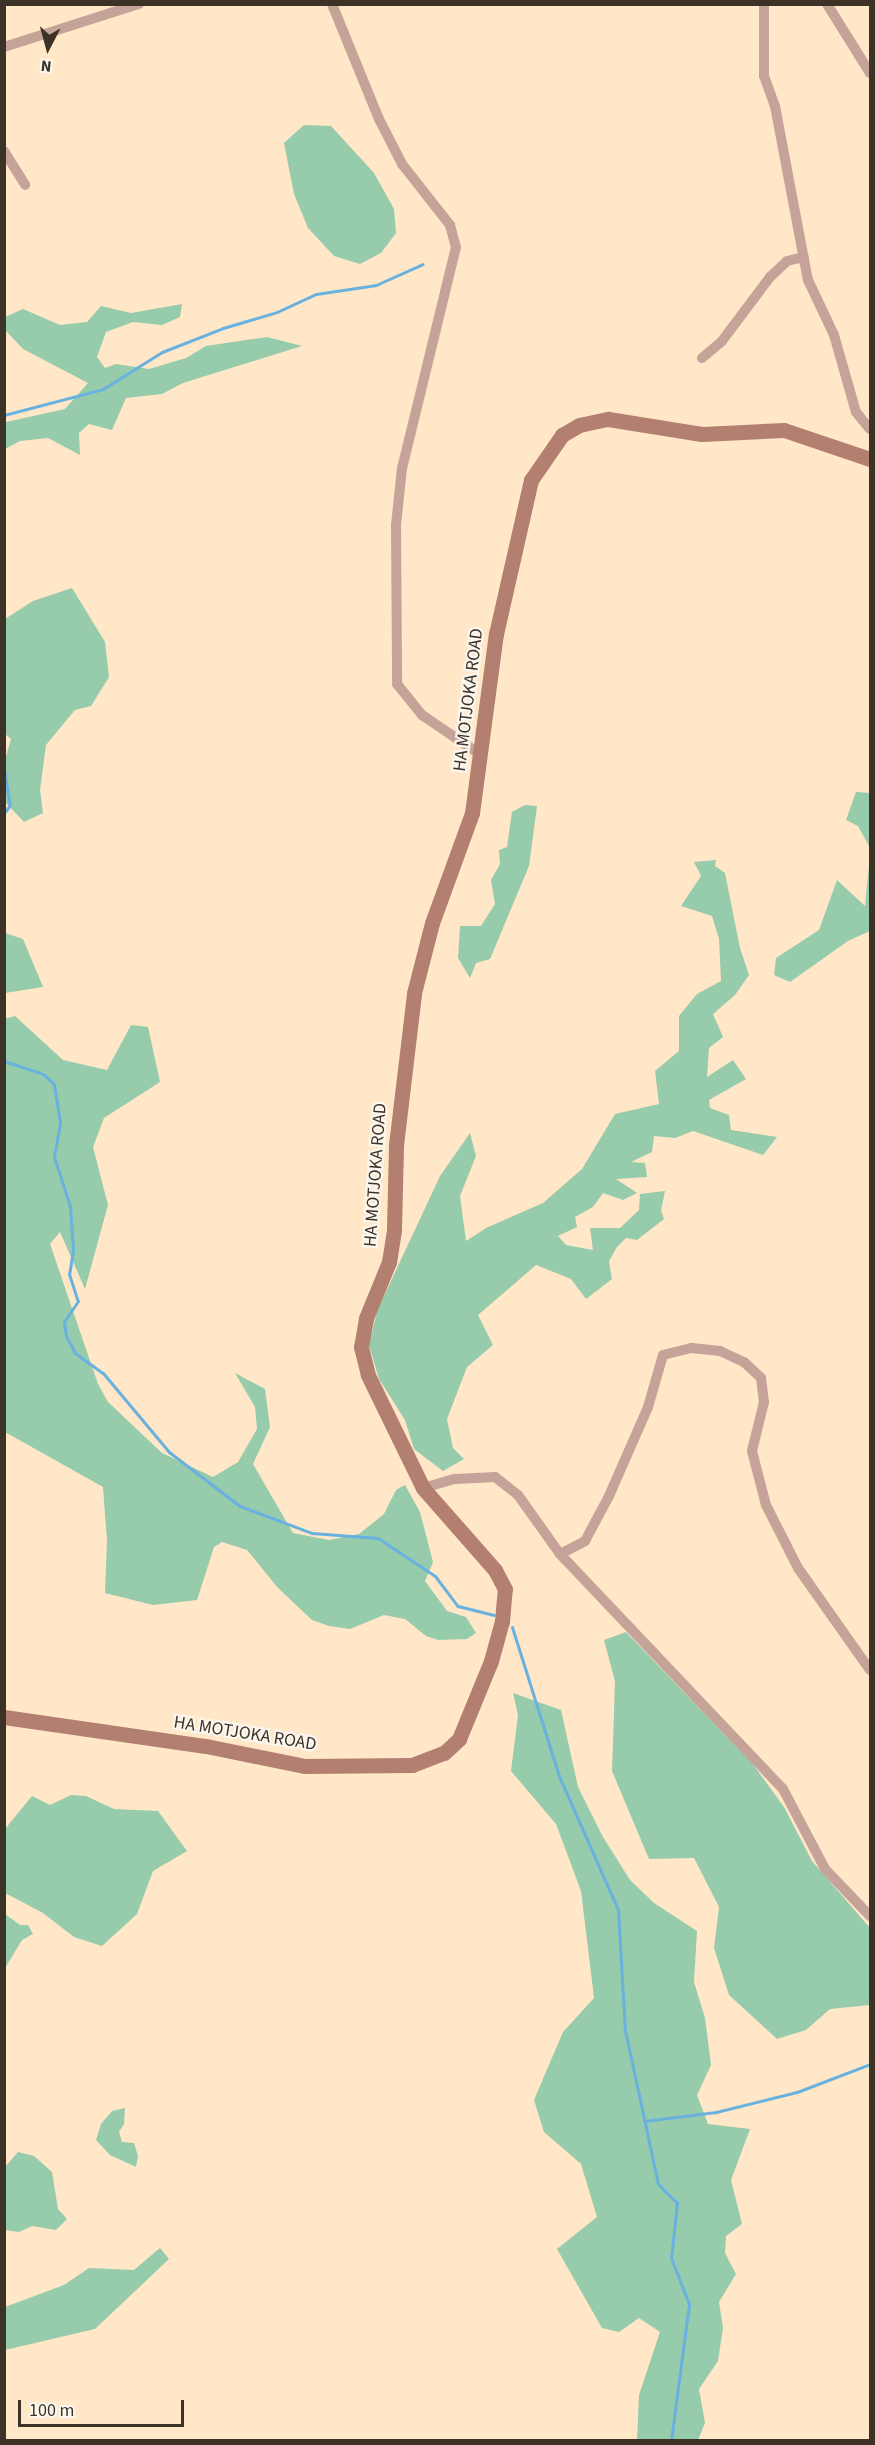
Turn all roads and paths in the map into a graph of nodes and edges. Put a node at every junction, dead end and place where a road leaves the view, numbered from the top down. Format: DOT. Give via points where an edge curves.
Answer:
graph roads {
  1 [pos="139,4"];
  2 [pos="332,4"];
  3 [pos="764,4"];
  4 [pos="827,4"];
  5 [pos="4,47"];
  6 [pos="870,73"];
  7 [pos="4,151"];
  8 [pos="25,185"];
  9 [pos="804,257"];
  10 [pos="702,358"];
  11 [pos="870,429"];
  12 [pos="870,459"];
  13 [pos="481,755"];
  14 [pos="423,1488"];
  15 [pos="560,1554"];
  16 [pos="870,1670"];
  17 [pos="4,1717"];
  18 [pos="870,1916"];
  1 -- 5 [label="street"];
  2 -- 13 [label="street" via="379,119 402,164 450,225 456,247 402,468 396,525 397,684 422,715"];
  3 -- 9 [label="street" via="764,76 776,106"];
  4 -- 6 [label="street"];
  7 -- 8 [label="street"];
  9 -- 10 [label="street" via="787,261 770,277 722,341"];
  9 -- 11 [label="street" via="808,280 834,335 856,412"];
  12 -- 13 [label="street, HA MOTJOKA ROAD" via="784,430 702,434 608,419 562,435 531,480 489,675"];
  13 -- 14 [label="street, HA MOTJOKA ROAD" via="463,844 432,923 414,993 396,1145 394,1229 389,1262 366,1318 361,1347 368,1375"];
  14 -- 15 [label="street" via="454,1479 495,1478 518,1495"];
  14 -- 17 [label="street, HA MOTJOKA ROAD" via="495,1570 505,1589 502,1621 481,1690 459,1739 444,1753 412,1765 304,1766 197,1745"];
  15 -- 16 [label="street" via="585,1541 609,1496 648,1407 663,1355 692,1348 720,1351 744,1362 761,1378 764,1402 752,1451 766,1505 798,1568"];
  15 -- 18 [label="street" via="783,1789 825,1869"];
}
